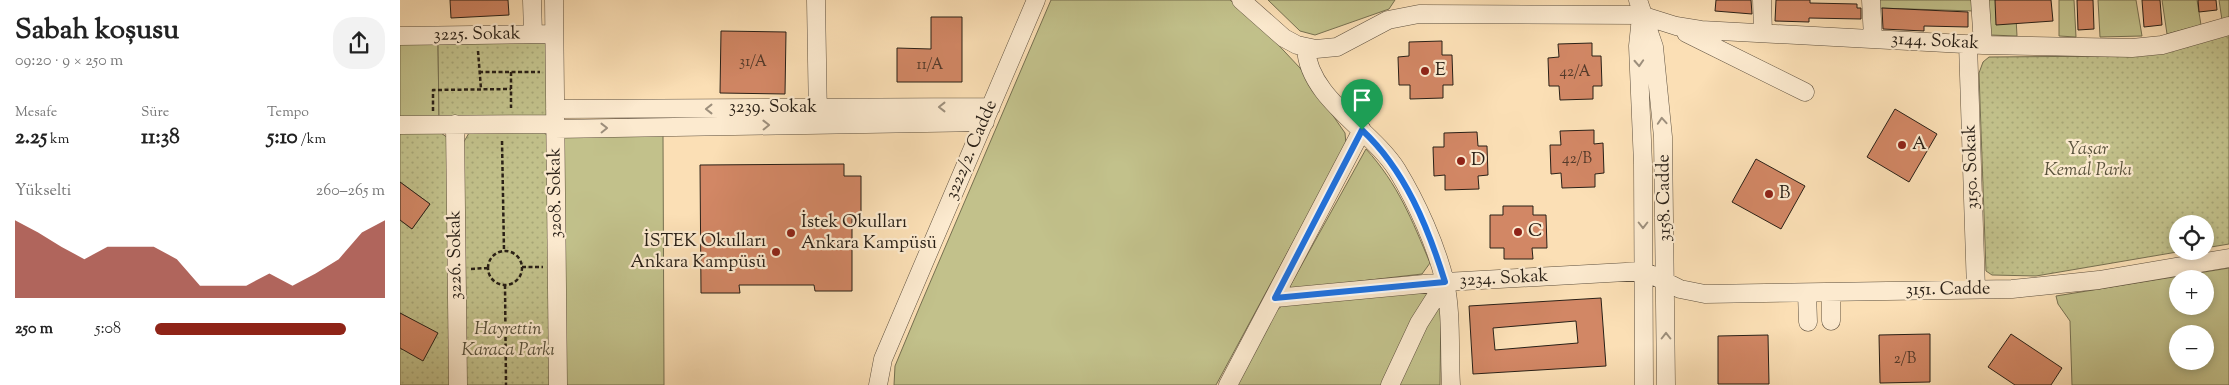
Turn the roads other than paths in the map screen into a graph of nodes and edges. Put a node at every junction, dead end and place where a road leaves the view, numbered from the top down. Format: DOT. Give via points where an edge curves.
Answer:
graph roads {
  1 [pos="532,0"];
  2 [pos="554,0"];
  3 [pos="816,0"];
  4 [pos="1036,0"];
  5 [pos="1242,0"];
  6 [pos="1762,0"];
  7 [pos="1871,0"];
  8 [pos="1980,0"];
  9 [pos="1439,7"];
  10 [pos="1640,7"];
  11 [pos="1668,24"];
  12 [pos="2229,26"];
  13 [pos="1763,33"];
  14 [pos="533,34"];
  15 [pos="554,34"];
  16 [pos="400,36"];
  17 [pos="1873,38"];
  18 [pos="1975,44"];
  19 [pos="1306,48"];
  20 [pos="1805,92"];
  21 [pos="988,114"];
  22 [pos="818,116"];
  23 [pos="555,121"];
  24 [pos="454,124"];
  25 [pos="400,125"];
  26 [pos="1362,130"];
  27 [pos="2229,258"];
  28 [pos="1644,271"];
  29 [pos="1445,282"];
  30 [pos="1666,282"];
  31 [pos="1976,290"];
  32 [pos="1831,292"];
  33 [pos="1807,293"];
  34 [pos="1275,298"];
  35 [pos="1831,321"];
  36 [pos="1808,322"];
  37 [pos="458,385"];
  38 [pos="558,385"];
  39 [pos="878,385"];
  40 [pos="1228,385"];
  41 [pos="1390,385"];
  42 [pos="1451,385"];
  43 [pos="1644,385"];
  44 [pos="1666,385"];
  1 -- 14 [label="street"];
  2 -- 15 [label="street, 3208. Sokak"];
  3 -- 22 [label="street"];
  4 -- 21 [label="street, 3222/2. Cadde"];
  5 -- 19 [label="street" via="1284,38"];
  6 -- 13 [label="street"];
  7 -- 17 [label="street"];
  8 -- 18 [label="street, 3150. Sokak"];
  9 -- 10 [label="street"];
  9 -- 19 [label="street" via="1388,20 1337,47"];
  10 -- 11 [label="street, 3144. Sokak"];
  10 -- 28 [label="street, 3158. Cadde, one-way" via="1638,46 1643,137"];
  30 -- 10 [label="street, 3158. Cadde, one-way" via="1659,80 1654,47"];
  11 -- 13 [label="street, 3144. Sokak" via="1692,29"];
  11 -- 20 [label="street"];
  12 -- 18 [label="street, 3144. Sokak" via="2171,43 2144,47"];
  13 -- 17 [label="street, 3144. Sokak"];
  14 -- 15 [label="street, 3225. Sokak"];
  14 -- 16 [label="street, 3225. Sokak"];
  15 -- 23 [label="street, 3208. Sokak"];
  17 -- 18 [label="street, 3144. Sokak"];
  18 -- 31 [label="street, 3150. Sokak"];
  19 -- 26 [label="street" via="1306,58 1315,77 1332,100"];
  21 -- 22 [label="street, 3239. Sokak"];
  21 -- 39 [label="street, 3222/2. Cadde" via="883,359"];
  22 -- 23 [label="street, 3239. Sokak"];
  23 -- 24 [label="street, 3239. Sokak"];
  23 -- 38 [label="street, 3208. Sokak"];
  24 -- 25 [label="street, 3239. Sokak"];
  24 -- 37 [label="street, 3226. Sokak"];
  26 -- 29 [label="street" via="1385,153 1402,178"];
  26 -- 34 [label="street"];
  27 -- 31 [label="street, 3151. Cadde" via="2099,280"];
  28 -- 29 [label="street, 3234. Sokak"];
  28 -- 30 [label="street, 3151. Cadde"];
  28 -- 43 [label="street, 3158. Cadde"];
  29 -- 34 [label="street, 3234. Sokak"];
  29 -- 41 [label="street" via="1419,324"];
  29 -- 42 [label="street"];
  30 -- 33 [label="street, 3151. Cadde" via="1680,289 1705,294"];
  44 -- 30 [label="street, 3158. Cadde, one-way"];
  31 -- 32 [label="street, 3151. Cadde"];
  32 -- 33 [label="street, 3151. Cadde"];
  32 -- 35 [label="street"];
  33 -- 36 [label="street"];
  34 -- 40 [label="street"];
}
